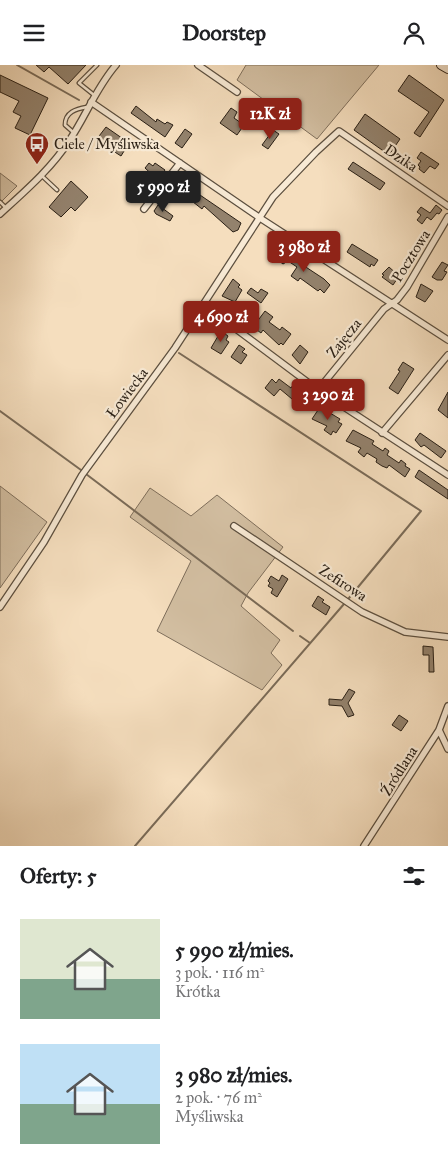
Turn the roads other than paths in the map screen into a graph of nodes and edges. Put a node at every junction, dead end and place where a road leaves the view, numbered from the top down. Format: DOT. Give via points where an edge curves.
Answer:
graph roads {
  1 [pos="97,65"];
  2 [pos="116,65"];
  3 [pos="198,65"];
  4 [pos="441,65"];
  5 [pos="448,69"];
  6 [pos="237,92"];
  7 [pos="94,95"];
  8 [pos="90,105"];
  9 [pos="339,131"];
  10 [pos="74,133"];
  11 [pos="180,163"];
  12 [pos="41,175"];
  13 [pos="57,190"];
  14 [pos="0,202"];
  15 [pos="448,207"];
  16 [pos="6,208"];
  17 [pos="144,209"];
  18 [pos="0,214"];
  19 [pos="448,217"];
  20 [pos="260,218"];
  21 [pos="390,303"];
  22 [pos="204,305"];
  23 [pos="448,340"];
  24 [pos="448,355"];
  25 [pos="318,390"];
  26 [pos="382,433"];
  27 [pos="448,475"];
  28 [pos="234,526"];
  29 [pos="0,607"];
  30 [pos="448,637"];
  31 [pos="448,707"];
  32 [pos="439,730"];
  33 [pos="448,749"];
  34 [pos="364,846"];
  1 -- 7 [label="lane" via="79,83"];
  2 -- 7 [label="street"];
  3 -- 6 [label="street"];
  4 -- 5 [label="street"];
  7 -- 8 [label="street"];
  8 -- 10 [label="street"];
  8 -- 10 [label="lane" via="67,116 65,125"];
  8 -- 11 [label="street"];
  9 -- 15 [label="street, Dzika"];
  9 -- 20 [label="street, Łowiecka" via="273,197"];
  10 -- 12 [label="street"];
  11 -- 17 [label="street"];
  11 -- 20 [label="street"];
  12 -- 13 [label="lane"];
  12 -- 16 [label="street"];
  14 -- 16 [label="lane"];
  16 -- 18 [label="street"];
  19 -- 21 [label="street, Pocztowa" via="407,287"];
  20 -- 21 [label="street"];
  20 -- 22 [label="street, Łowiecka"];
  21 -- 23 [label="street"];
  21 -- 25 [label="street, Zajęcza"];
  22 -- 25 [label="street"];
  22 -- 29 [label="street, Łowiecka" via="82,475 44,542"];
  24 -- 26 [label="street"];
  25 -- 26 [label="street"];
  26 -- 27 [label="street"];
  28 -- 30 [label="street, Zefirowa" via="362,611 405,632"];
  31 -- 32 [label="street, Źródlana"];
  32 -- 33 [label="street"];
  32 -- 34 [label="street, Źródlana"];
}
